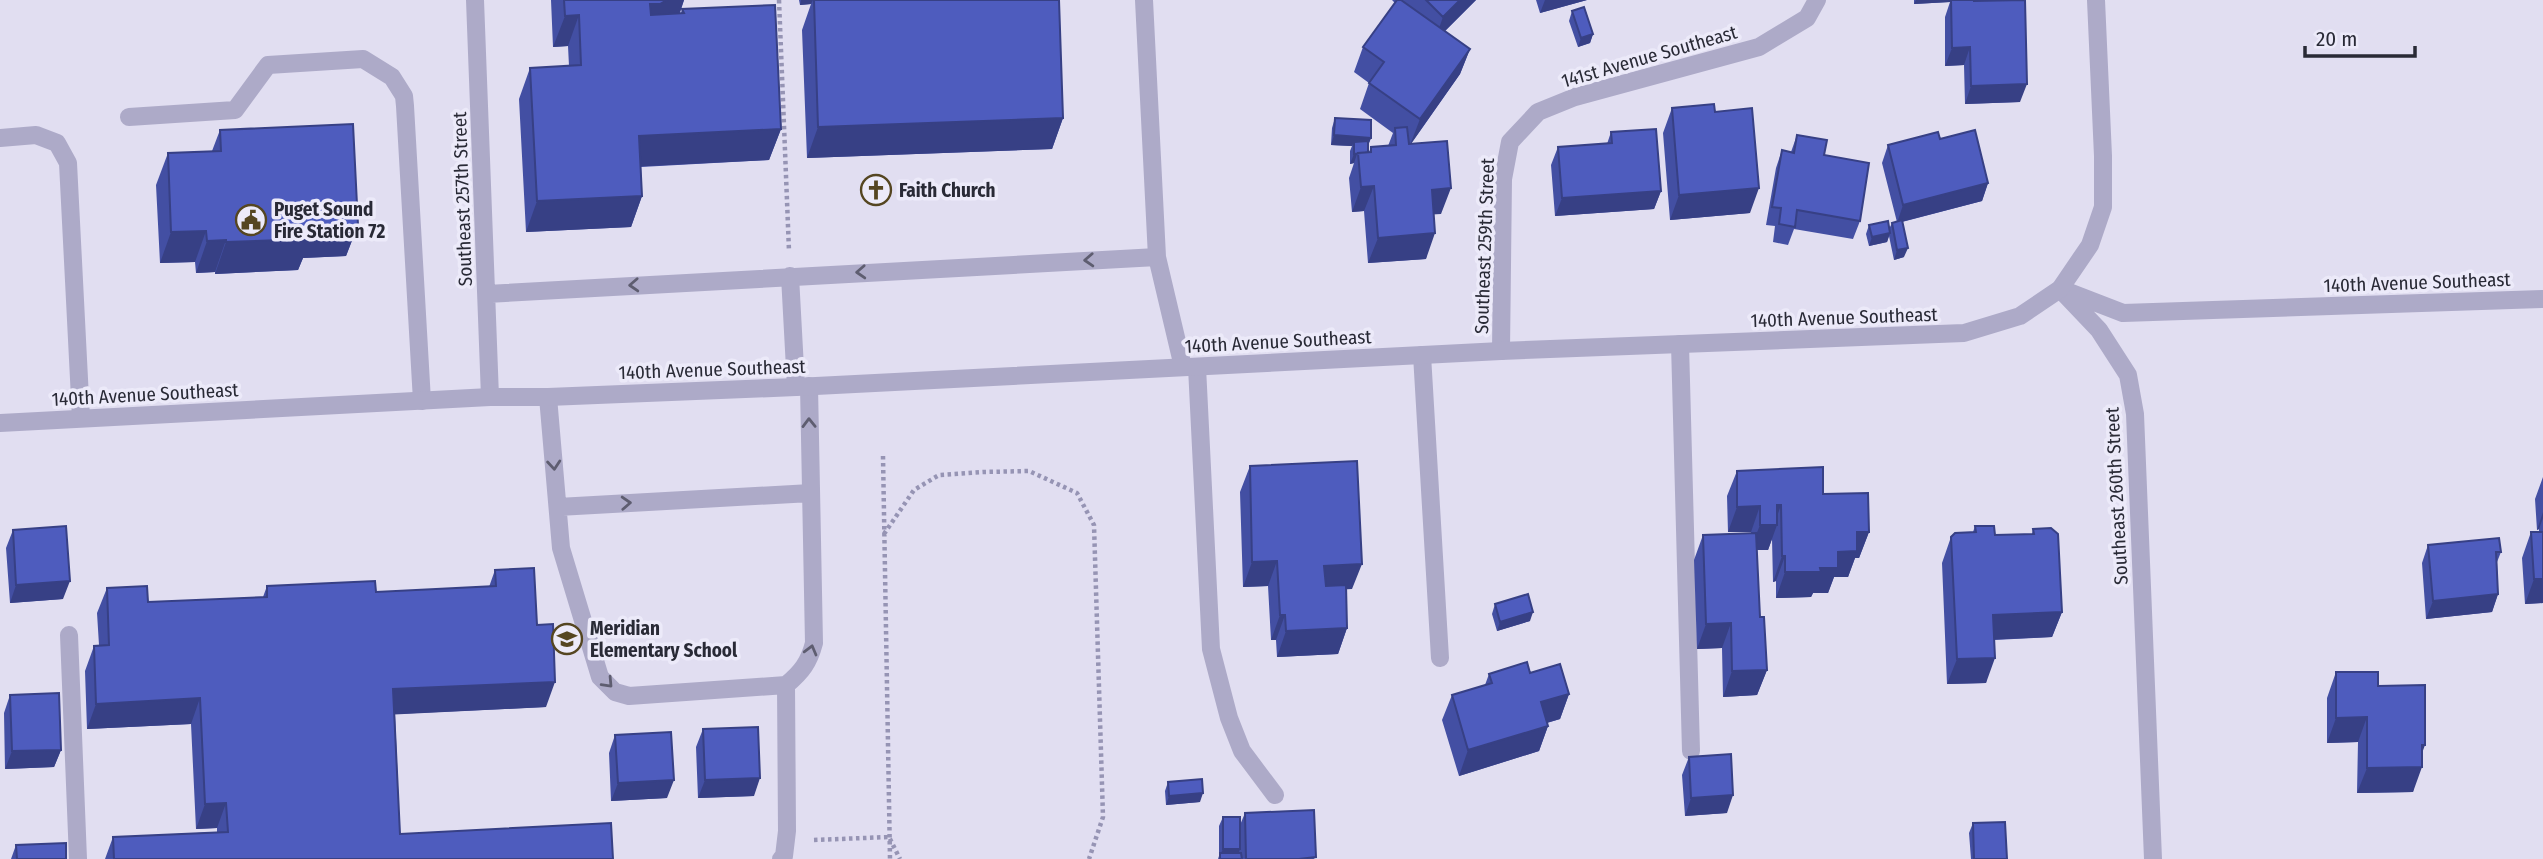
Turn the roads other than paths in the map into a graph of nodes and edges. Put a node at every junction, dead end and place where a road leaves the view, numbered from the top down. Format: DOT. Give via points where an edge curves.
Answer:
graph roads {
  1 [pos="475,0"];
  2 [pos="1144,0"];
  3 [pos="1817,0"];
  4 [pos="2096,0"];
  5 [pos="129,117"];
  6 [pos="0,138"];
  7 [pos="1510,142"];
  8 [pos="1157,257"];
  9 [pos="790,276"];
  10 [pos="2060,289"];
  11 [pos="487,294"];
  12 [pos="2543,299"];
  13 [pos="1680,344"];
  14 [pos="1501,351"];
  15 [pos="1422,355"];
  16 [pos="1190,367"];
  17 [pos="802,386"];
  18 [pos="490,397"];
  19 [pos="548,397"];
  20 [pos="422,401"];
  21 [pos="80,418"];
  22 [pos="0,423"];
  23 [pos="811,493"];
  24 [pos="558,507"];
  25 [pos="69,635"];
  26 [pos="1440,658"];
  27 [pos="786,685"];
  28 [pos="1691,751"];
  29 [pos="1275,795"];
  30 [pos="78,859"];
  31 [pos="781,859"];
  32 [pos="2153,859"];
  1 -- 11 [label="street, Southeast 257th Street"];
  2 -- 8 [label="street"];
  3 -- 7 [label="street, 141st Avenue Southeast" via="1807,18 1759,47 1575,97 1538,112"];
  4 -- 10 [label="street" via="2102,208 2090,245"];
  5 -- 20 [label="street" via="235,110 268,65 363,59 392,77 405,106"];
  6 -- 21 [label="street" via="36,135 57,143 68,163"];
  7 -- 14 [label="street, Southeast 259th Street" via="1503,179"];
  8 -- 9 [label="street, one-way"];
  8 -- 16 [label="street"];
  9 -- 11 [label="street, one-way"];
  9 -- 17 [label="street"];
  10 -- 12 [label="street, 140th Avenue Southeast" via="2123,313"];
  10 -- 13 [label="street, 140th Avenue Southeast" via="2020,316 1964,333"];
  10 -- 32 [label="street, Southeast 260th Street" via="2099,330 2128,375 2135,414"];
  11 -- 18 [label="street, Southeast 257th Street"];
  13 -- 14 [label="street, 140th Avenue Southeast"];
  13 -- 28 [label="street"];
  14 -- 15 [label="street, 140th Avenue Southeast"];
  15 -- 16 [label="street, 140th Avenue Southeast"];
  15 -- 26 [label="street"];
  16 -- 17 [label="street, 140th Avenue Southeast"];
  16 -- 29 [label="street" via="1211,649 1242,751"];
  17 -- 19 [label="street, 140th Avenue Southeast"];
  23 -- 17 [label="street, one-way"];
  18 -- 19 [label="street, 140th Avenue Southeast"];
  18 -- 20 [label="street, 140th Avenue Southeast"];
  19 -- 24 [label="street, one-way"];
  20 -- 21 [label="street, 140th Avenue Southeast"];
  21 -- 22 [label="street, 140th Avenue Southeast"];
  24 -- 23 [label="street, one-way"];
  27 -- 23 [label="street, one-way" via="805,666 814,643"];
  24 -- 27 [label="street, one-way" via="561,548 600,677 615,692 629,696"];
  25 -- 30 [label="street"];
  27 -- 31 [label="street"];
}
